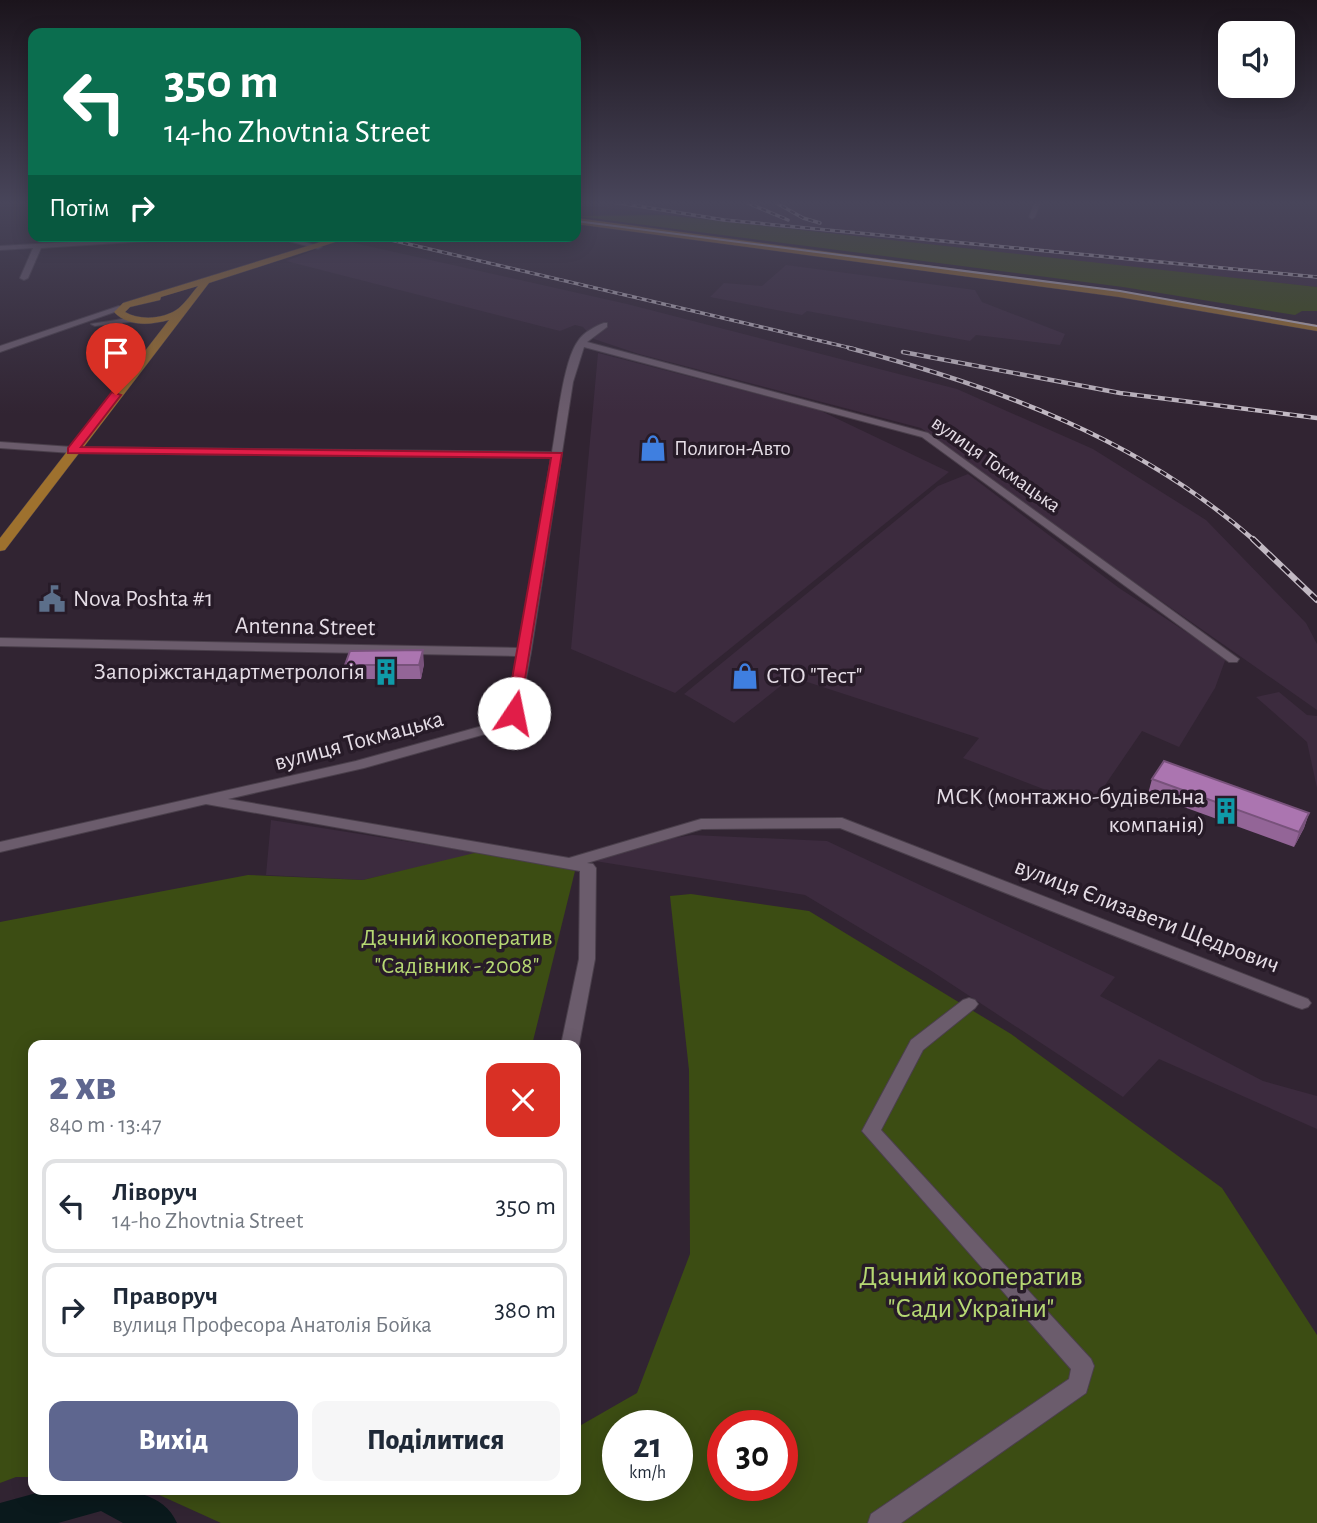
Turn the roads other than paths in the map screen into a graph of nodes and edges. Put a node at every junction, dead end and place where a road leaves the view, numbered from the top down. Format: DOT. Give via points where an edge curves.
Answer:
graph roads {
  1 [pos="27,272"];
  2 [pos="241,272"];
  3 [pos="956,272"];
  4 [pos="1003,272"];
  5 [pos="24,278"];
  6 [pos="205,284"];
  7 [pos="146,299"];
  8 [pos="122,308"];
  9 [pos="182,310"];
  10 [pos="140,320"];
  11 [pos="1317,321"];
  12 [pos="604,325"];
  13 [pos="66,327"];
  14 [pos="1317,328"];
  15 [pos="162,333"];
  16 [pos="580,343"];
  17 [pos="0,349"];
  18 [pos="0,445"];
  19 [pos="72,450"];
  20 [pos="558,455"];
  21 [pos="0,547"];
  22 [pos="0,642"];
  23 [pos="525,652"];
  24 [pos="1233,659"];
  25 [pos="211,800"];
  26 [pos="0,847"];
  27 [pos="569,863"];
  28 [pos="1302,1003"];
  29 [pos="969,1004"];
  30 [pos="571,1040"];
  31 [pos="880,1523"];
  1 -- 5 [label="street"];
  2 -- 6 [label="main road"];
  3 -- 14 [label="main road"];
  4 -- 11 [label="main road"];
  6 -- 7 [label="main road"];
  6 -- 9 [label="main road"];
  7 -- 8 [label="main road"];
  7 -- 9 [label="main road" via="176,300 182,302"];
  8 -- 10 [label="main road" via="121,315"];
  8 -- 13 [label="street"];
  9 -- 10 [label="main road" via="165,318"];
  9 -- 15 [label="main road"];
  10 -- 13 [label="street"];
  10 -- 15 [label="main road"];
  12 -- 16 [label="street"];
  13 -- 17 [label="street"];
  15 -- 19 [label="main road"];
  16 -- 20 [label="street, вулиця Токмацька"];
  16 -- 24 [label="street, вулиця Токмацька" via="925,435"];
  18 -- 19 [label="street"];
  19 -- 20 [label="street"];
  19 -- 21 [label="main road"];
  20 -- 23 [label="street, вулиця Токмацька"];
  22 -- 23 [label="street, Antenna Street"];
  23 -- 25 [label="street, вулиця Токмацька" via="514,713 491,728"];
  25 -- 26 [label="street, вулиця Єлизавети Щедрович"];
  25 -- 27 [label="street, вулиця Єлизавети Щедрович"];
  27 -- 28 [label="street, вулиця Єлизавети Щедрович" via="701,824 842,823"];
  27 -- 30 [label="street" via="588,868 587,959"];
  29 -- 31 [label="street" via="917,1045 871,1131 1083,1366 1078,1385"];
}
